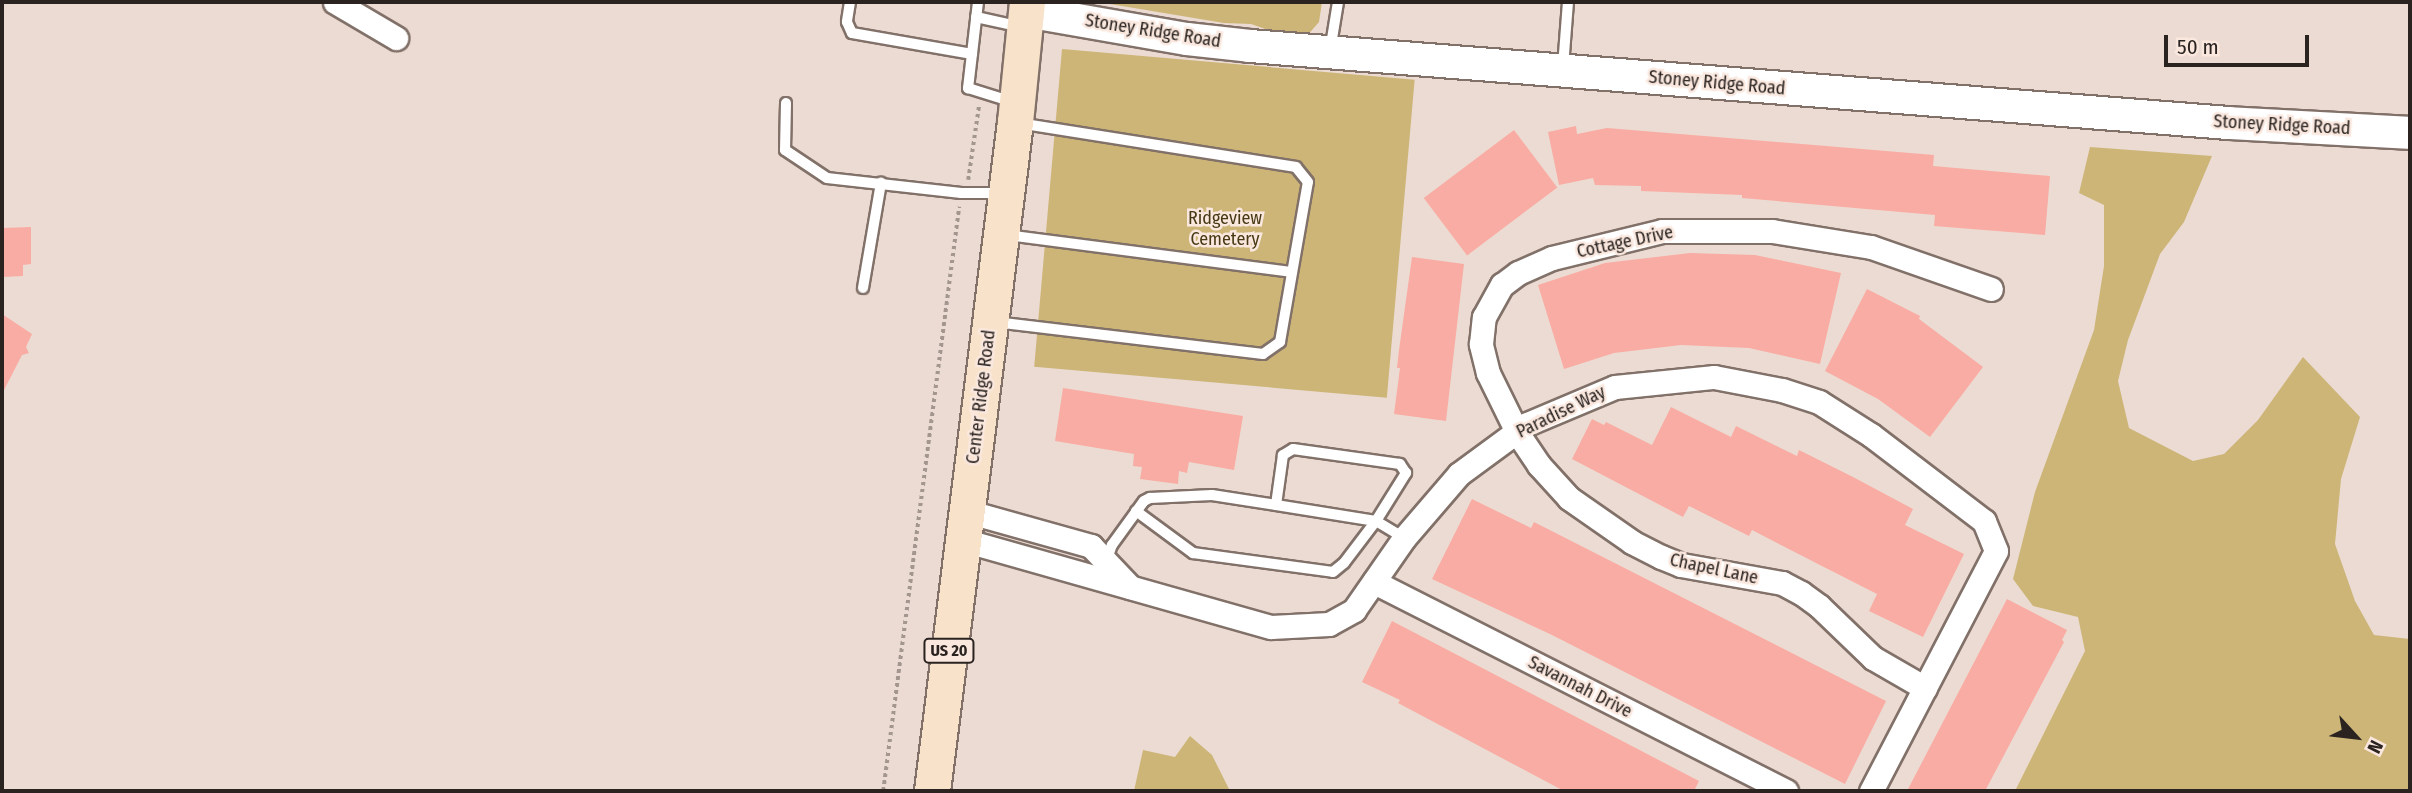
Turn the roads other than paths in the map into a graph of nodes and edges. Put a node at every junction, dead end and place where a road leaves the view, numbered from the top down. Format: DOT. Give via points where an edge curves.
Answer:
graph roads {
  1 [pos="335,2"];
  2 [pos="850,2"];
  3 [pos="978,2"];
  4 [pos="1338,2"];
  5 [pos="1568,2"];
  6 [pos="1026,13"];
  7 [pos="976,17"];
  8 [pos="396,38"];
  9 [pos="1330,51"];
  10 [pos="972,54"];
  11 [pos="1563,70"];
  12 [pos="786,103"];
  13 [pos="1016,113"];
  14 [pos="2410,133"];
  15 [pos="881,183"];
  16 [pos="1006,194"];
  17 [pos="1001,234"];
  18 [pos="1292,272"];
  19 [pos="863,288"];
  20 [pos="1991,289"];
  21 [pos="990,321"];
  22 [pos="1517,432"];
  23 [pos="1276,505"];
  24 [pos="1136,511"];
  25 [pos="1376,521"];
  26 [pos="965,525"];
  27 [pos="1404,538"];
  28 [pos="1104,571"];
  29 [pos="1374,582"];
  30 [pos="1925,688"];
  31 [pos="932,791"];
  32 [pos="1786,791"];
  33 [pos="1871,791"];
  1 -- 8 [label="street"];
  2 -- 10 [label="lane" via="852,33"];
  3 -- 7 [label="lane"];
  4 -- 9 [label="lane"];
  5 -- 11 [label="lane"];
  6 -- 7 [label="lane"];
  6 -- 9 [label="street, Stoney Ridge Road" via="1187,39"];
  6 -- 13 [label="main road, Center Ridge Road / US 20"];
  7 -- 10 [label="lane"];
  9 -- 11 [label="street, Stoney Ridge Road"];
  10 -- 13 [label="lane" via="968,88"];
  11 -- 14 [label="street, Stoney Ridge Road"];
  12 -- 15 [label="lane" via="785,150 827,177"];
  13 -- 16 [label="main road, Center Ridge Road / US 20"];
  13 -- 18 [label="lane" via="1296,167 1308,182"];
  15 -- 16 [label="lane"];
  15 -- 19 [label="lane"];
  16 -- 17 [label="main road, Center Ridge Road / US 20"];
  17 -- 18 [label="lane"];
  17 -- 21 [label="main road, Center Ridge Road / US 20"];
  18 -- 21 [label="lane" via="1280,341 1263,354"];
  20 -- 22 [label="street, Cottage Drive" via="1871,247 1772,231 1662,230 1552,258 1502,285 1484,317 1481,344 1488,373"];
  21 -- 26 [label="main road, Center Ridge Road / US 20"];
  22 -- 27 [label="street, Paradise Way" via="1459,474"];
  22 -- 30 [label="street, Chapel Lane" via="1569,498 1632,542 1681,565 1782,583 1819,606 1873,658"];
  22 -- 30 [label="street, Paradise Way" via="1615,387 1714,377 1819,402 1871,435 1984,521 1996,551"];
  23 -- 24 [label="lane" via="1202,495 1150,498"];
  23 -- 25 [label="lane"];
  23 -- 25 [label="lane" via="1283,455 1293,449 1400,464 1405,480"];
  24 -- 25 [label="lane" via="1193,553 1326,572 1344,563"];
  24 -- 28 [label="lane" via="1112,545"];
  25 -- 27 [label="lane"];
  26 -- 28 [label="street, Paradise Way"];
  26 -- 31 [label="main road, Center Ridge Road / US 20"];
  27 -- 29 [label="street, Paradise Way"];
  28 -- 29 [label="street, Paradise Way" via="1130,587 1271,627 1294,628 1329,624 1354,610"];
  29 -- 32 [label="street, Savannah Drive"];
  30 -- 33 [label="street"];
}
